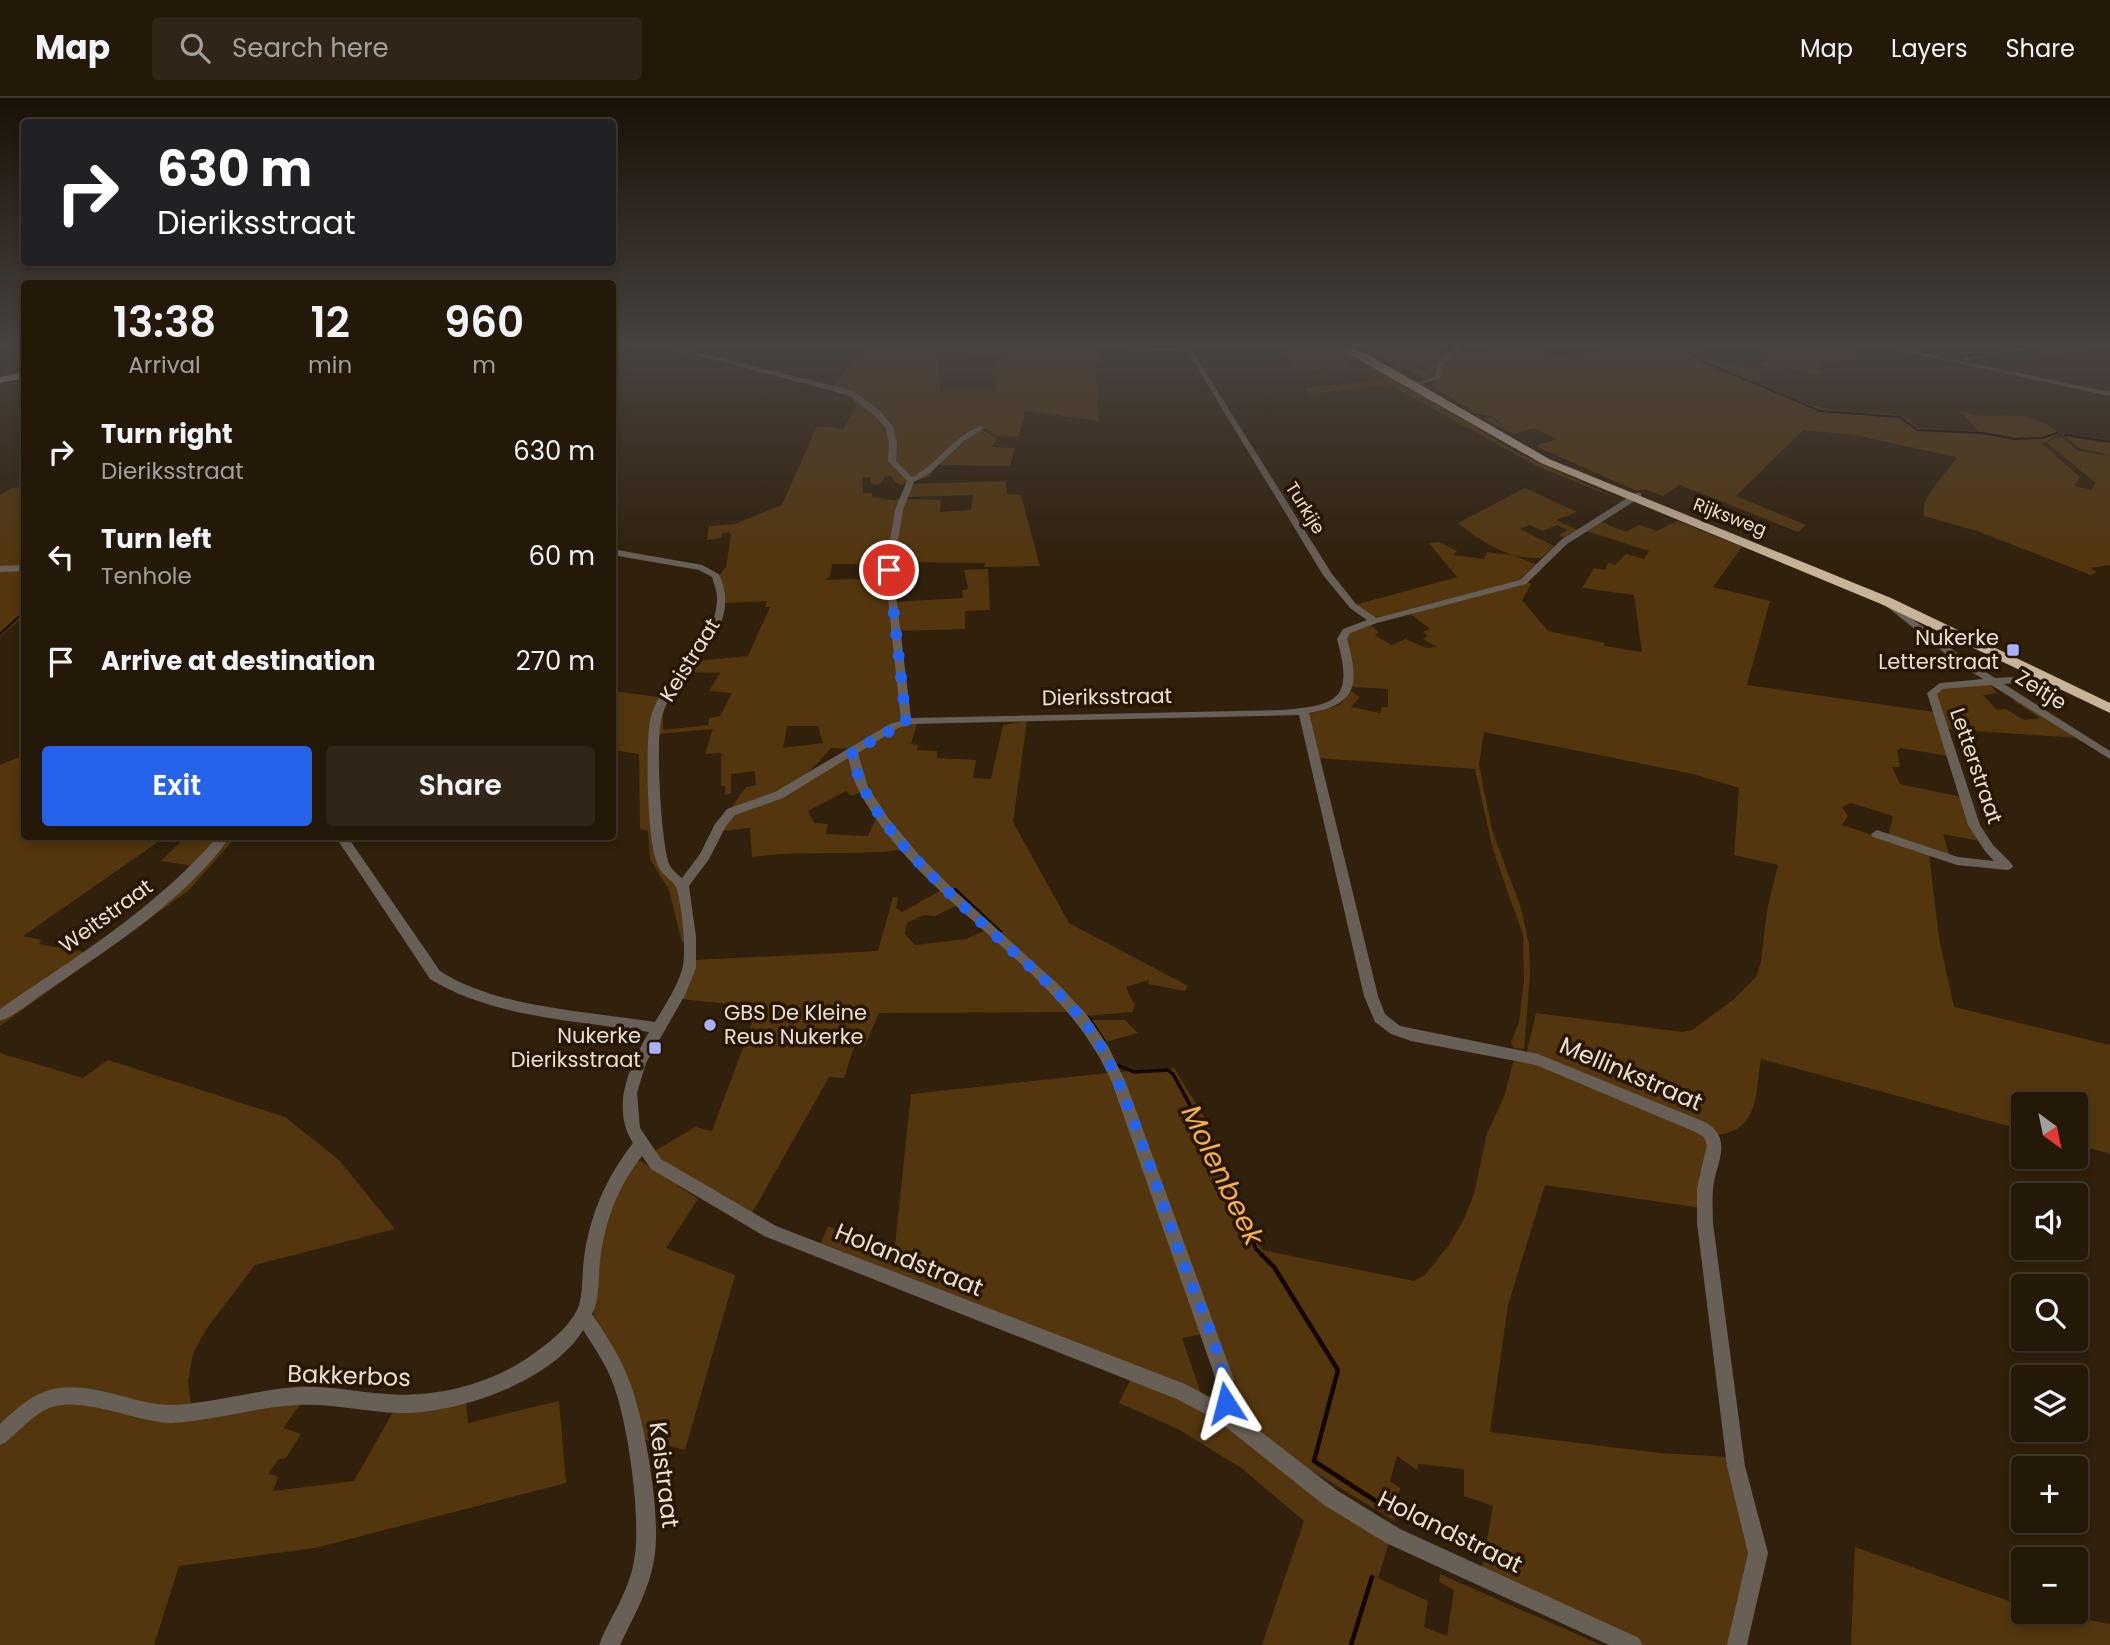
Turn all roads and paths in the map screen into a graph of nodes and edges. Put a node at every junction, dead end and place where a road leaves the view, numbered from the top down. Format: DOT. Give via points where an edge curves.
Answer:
graph roads {
  1 [pos="882,419"];
  2 [pos="1232,419"];
  3 [pos="1472,419"];
  4 [pos="980,428"];
  5 [pos="911,481"];
  6 [pos="1635,497"];
  7 [pos="616,553"];
  8 [pos="21,568"];
  9 [pos="0,569"];
  10 [pos="1886,601"];
  11 [pos="1374,621"];
  12 [pos="2046,677"];
  13 [pos="1994,683"];
  14 [pos="2110,701"];
  15 [pos="2110,709"];
  16 [pos="1303,711"];
  17 [pos="906,722"];
  18 [pos="852,752"];
  19 [pos="2110,756"];
  20 [pos="1877,834"];
  21 [pos="222,840"];
  22 [pos="344,840"];
  23 [pos="683,885"];
  24 [pos="0,1016"];
  25 [pos="658,1028"];
  26 [pos="641,1144"];
  27 [pos="583,1316"];
  28 [pos="1224,1415"];
  29 [pos="0,1436"];
  30 [pos="609,1645"];
  31 [pos="1632,1645"];
  32 [pos="1737,1645"];
  1 -- 5 [label="street" via="894,445 892,461"];
  2 -- 11 [label="street, Turkije" via="1328,575 1353,606"];
  3 -- 6 [label="highway, Rijksweg" via="1512,445"];
  4 -- 5 [label="street"];
  5 -- 17 [label="street" via="899,510 889,570"];
  6 -- 10 [label="highway, Rijksweg"];
  6 -- 11 [label="street, Dieriksstraat" via="1564,542 1523,582"];
  6 -- 14 [label="highway, Rijksweg" via="1897,599"];
  7 -- 23 [label="street, Keistraat" via="702,568 716,576 720,588 721,609 715,628 660,708 655,724 663,862"];
  8 -- 9 [label="street"];
  10 -- 12 [label="highway, Rijksweg"];
  10 -- 13 [label="street, Zeitje"];
  11 -- 16 [label="street, Dieriksstraat" via="1342,636 1351,671 1342,700"];
  12 -- 13 [label="street, Letterstraat"];
  12 -- 15 [label="highway, Rijksweg"];
  13 -- 19 [label="street, Zeitje"];
  13 -- 20 [label="street, Letterstraat" via="1940,687 1932,697 1974,825 2007,866 1957,861"];
  16 -- 17 [label="street, Dieriksstraat"];
  16 -- 32 [label="street, Mellinkstraat" via="1371,996 1382,1023 1393,1031 1538,1060 1700,1126 1714,1140 1705,1188 1705,1223 1736,1466 1758,1553"];
  17 -- 18 [label="street, Dieriksstraat"];
  18 -- 23 [label="street, Dieriksstraat" via="779,795 731,812"];
  18 -- 28 [label="street" via="870,799 905,848 1068,1003 1098,1043 1119,1083 1224,1377"];
  21 -- 24 [label="street, Weitstraat" via="197,869 151,909"];
  22 -- 25 [label="street" via="435,975 448,986 479,997"];
  23 -- 25 [label="street" via="690,964"];
  25 -- 26 [label="street, Holandstraat" via="633,1076 630,1093 631,1122"];
  26 -- 27 [label="street" via="620,1170 600,1212"];
  26 -- 28 [label="street, Holandstraat" via="670,1174 771,1231 1185,1393"];
  27 -- 29 [label="street, Bakkerbos" via="555,1348 517,1374 487,1388 434,1402 400,1404 314,1395 164,1414 58,1397 34,1407"];
  27 -- 30 [label="street, Keistraat" via="624,1390 645,1511 643,1565"];
  28 -- 31 [label="street, Holandstraat" via="1331,1498 1393,1536"];
}
